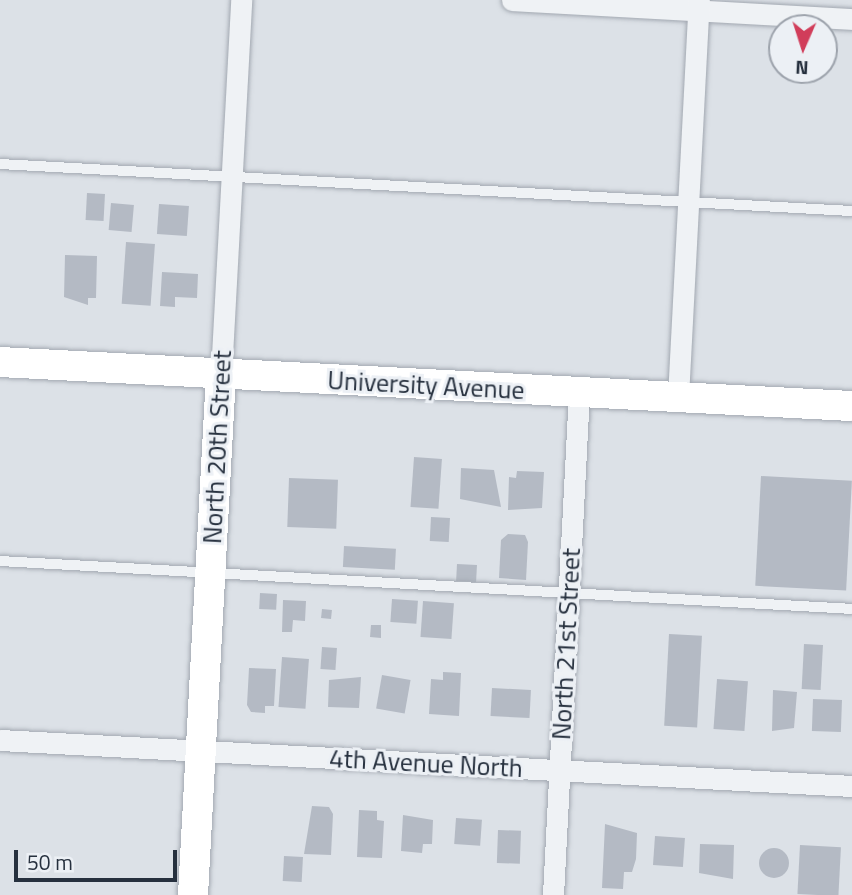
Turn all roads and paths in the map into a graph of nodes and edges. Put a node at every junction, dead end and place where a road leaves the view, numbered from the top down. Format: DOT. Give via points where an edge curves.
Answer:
graph roads {
  1 [pos="241,0"];
  2 [pos="512,0"];
  3 [pos="699,5"];
  4 [pos="852,19"];
  5 [pos="0,164"];
  6 [pos="232,176"];
  7 [pos="689,202"];
  8 [pos="852,211"];
  9 [pos="0,362"];
  10 [pos="221,374"];
  11 [pos="579,392"];
  12 [pos="678,397"];
  13 [pos="852,406"];
  14 [pos="0,561"];
  15 [pos="210,573"];
  16 [pos="569,593"];
  17 [pos="852,609"];
  18 [pos="0,740"];
  19 [pos="201,752"];
  20 [pos="559,770"];
  21 [pos="852,786"];
  22 [pos="193,895"];
  23 [pos="553,895"];
  1 -- 6 [label="street, North 20th Street"];
  2 -- 3 [label="street"];
  3 -- 4 [label="street"];
  3 -- 7 [label="street"];
  5 -- 6 [label="lane"];
  6 -- 7 [label="lane"];
  6 -- 10 [label="street, North 20th Street"];
  7 -- 8 [label="lane"];
  7 -- 12 [label="street"];
  9 -- 10 [label="street, University Avenue"];
  10 -- 11 [label="street, University Avenue"];
  10 -- 15 [label="street, North 20th Street"];
  11 -- 12 [label="street, University Avenue"];
  11 -- 16 [label="street, North 21st Street"];
  12 -- 13 [label="street, University Avenue"];
  14 -- 15 [label="lane"];
  15 -- 16 [label="lane"];
  15 -- 19 [label="street, North 20th Street"];
  16 -- 17 [label="lane"];
  16 -- 20 [label="street, North 21st Street"];
  18 -- 19 [label="street, 4th Avenue North"];
  19 -- 20 [label="street, 4th Avenue North"];
  19 -- 22 [label="street, North 20th Street"];
  20 -- 21 [label="street, 4th Avenue North"];
  20 -- 23 [label="street, North 21st Street"];
}
